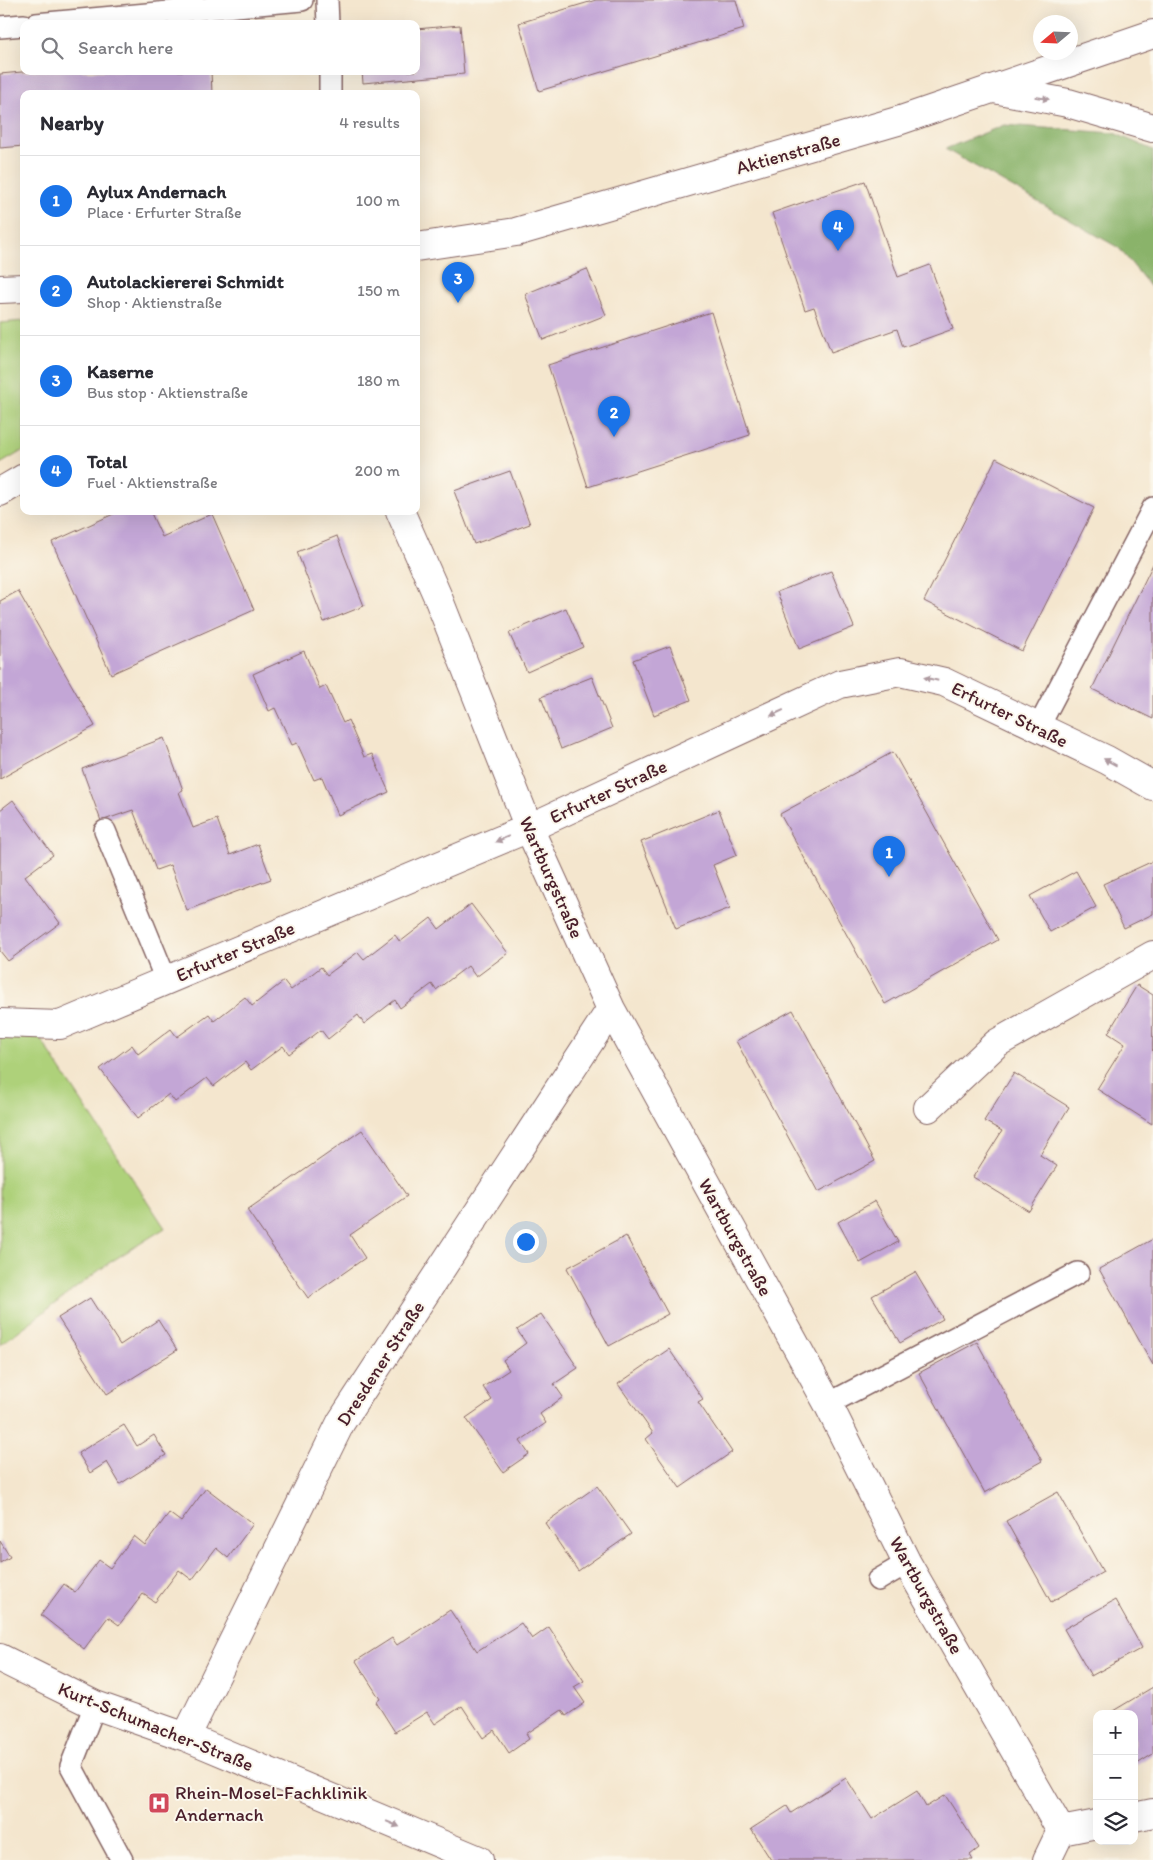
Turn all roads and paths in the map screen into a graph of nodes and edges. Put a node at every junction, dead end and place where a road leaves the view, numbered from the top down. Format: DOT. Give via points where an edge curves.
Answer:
graph roads {
  1 [pos="302,0"];
  2 [pos="327,0"];
  3 [pos="80,20"];
  4 [pos="328,20"];
  5 [pos="20,25"];
  6 [pos="0,27"];
  7 [pos="1153,34"];
  8 [pos="330,75"];
  9 [pos="330,90"];
  10 [pos="994,90"];
  11 [pos="1153,128"];
  12 [pos="420,247"];
  13 [pos="20,288"];
  14 [pos="0,290"];
  15 [pos="20,480"];
  16 [pos="0,492"];
  17 [pos="1153,508"];
  18 [pos="402,515"];
  19 [pos="1038,728"];
  20 [pos="1153,786"];
  21 [pos="529,828"];
  22 [pos="105,831"];
  23 [pos="1153,955"];
  24 [pos="166,980"];
  25 [pos="611,1008"];
  26 [pos="0,1023"];
  27 [pos="928,1108"];
  28 [pos="1078,1273"];
  29 [pos="828,1404"];
  30 [pos="907,1563"];
  31 [pos="878,1580"];
  32 [pos="0,1658"];
  33 [pos="95,1705"];
  34 [pos="186,1737"];
  35 [pos="1153,1813"];
  36 [pos="1138,1816"];
  37 [pos="1093,1825"];
  38 [pos="1062,1831"];
  39 [pos="122,1860"];
  40 [pos="479,1860"];
  41 [pos="1047,1860"];
  1 -- 3 [label="lane"];
  2 -- 4 [label="lane"];
  5 -- 6 [label="lane"];
  7 -- 10 [label="main road, Aktienstraße"];
  8 -- 9 [label="lane"];
  10 -- 11 [label="main road, one-way" via="1068,103"];
  10 -- 12 [label="main road, Aktienstraße" via="516,232"];
  13 -- 14 [label="main road"];
  15 -- 16 [label="main road"];
  17 -- 19 [label="lane"];
  18 -- 21 [label="main road, Wartburgstraße" via="437,595"];
  20 -- 19 [label="main road, Erfurter Straße, one-way" via="1107,760"];
  19 -- 21 [label="main road, Erfurter Straße, one-way" via="944,682 900,672 840,684"];
  21 -- 24 [label="main road, Erfurter Straße, one-way"];
  21 -- 25 [label="main road, Wartburgstraße"];
  22 -- 24 [label="lane"];
  23 -- 27 [label="main road" via="997,1043"];
  24 -- 26 [label="main road, Erfurter Straße" via="60,1025"];
  25 -- 29 [label="main road, Wartburgstraße"];
  25 -- 34 [label="main road, Dresdener Straße" via="341,1422"];
  28 -- 29 [label="lane"];
  29 -- 30 [label="main road, Wartburgstraße"];
  30 -- 31 [label="lane"];
  30 -- 38 [label="main road, Wartburgstraße"];
  32 -- 33 [label="main road, Kurt-Schumacher-Straße"];
  33 -- 34 [label="main road, Kurt-Schumacher-Straße"];
  33 -- 39 [label="lane" via="71,1766"];
  34 -- 40 [label="main road, Kurt-Schumacher-Straße, one-way"];
  35 -- 36 [label="main road"];
  37 -- 38 [label="main road"];
  38 -- 41 [label="main road"];
}
